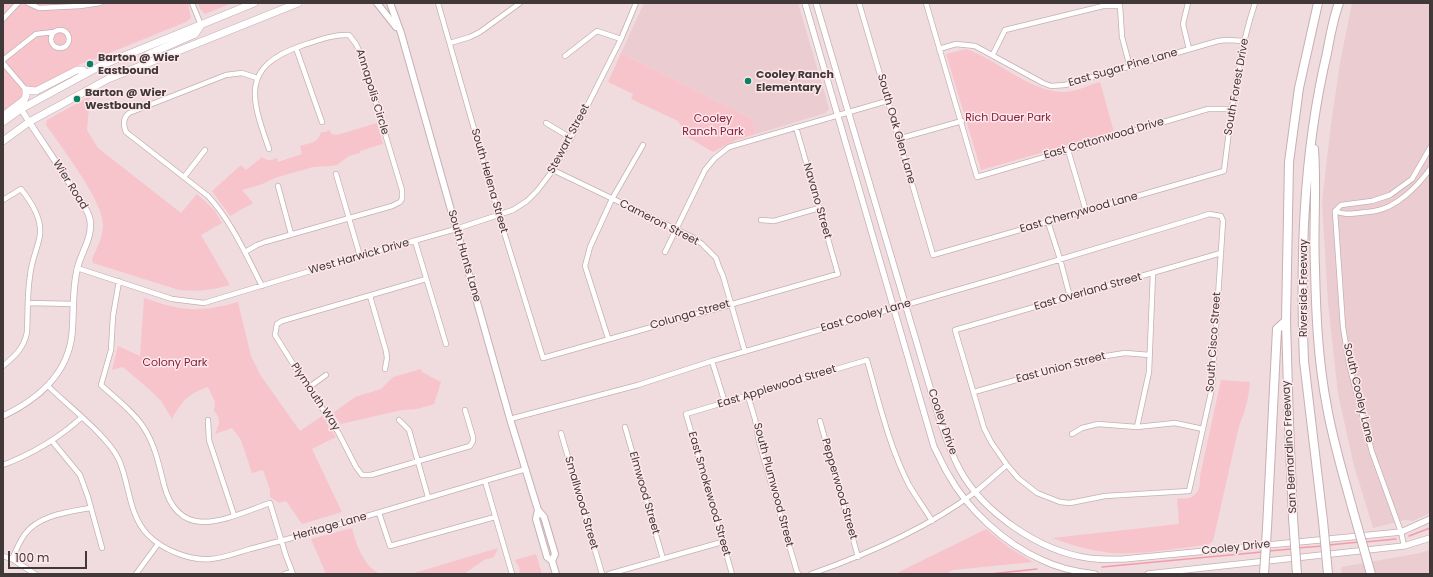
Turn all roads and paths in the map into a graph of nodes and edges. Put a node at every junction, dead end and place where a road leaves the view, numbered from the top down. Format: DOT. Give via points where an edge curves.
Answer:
graph roads {
  1 [pos="18,3"];
  2 [pos="28,3"];
  3 [pos="100,3"];
  4 [pos="192,3"];
  5 [pos="254,3"];
  6 [pos="298,3"];
  7 [pos="377,3"];
  8 [pos="390,3"];
  9 [pos="438,3"];
  10 [pos="520,3"];
  11 [pos="636,3"];
  12 [pos="805,3"];
  13 [pos="816,3"];
  14 [pos="859,3"];
  15 [pos="926,3"];
  16 [pos="1188,3"];
  17 [pos="1254,3"];
  18 [pos="1318,3"];
  19 [pos="1339,3"];
  20 [pos="3,18"];
  21 [pos="201,25"];
  22 [pos="54,32"];
  23 [pos="401,32"];
  24 [pos="621,39"];
  25 [pos="1244,41"];
  26 [pos="450,43"];
  27 [pos="296,48"];
  28 [pos="939,49"];
  29 [pos="1190,49"];
  30 [pos="993,54"];
  31 [pos="565,56"];
  32 [pos="3,61"];
  33 [pos="144,64"];
  34 [pos="1130,67"];
  35 [pos="85,73"];
  36 [pos="257,78"];
  37 [pos="26,90"];
  38 [pos="887,101"];
  39 [pos="1232,109"];
  40 [pos="21,110"];
  41 [pos="849,112"];
  42 [pos="3,116"];
  43 [pos="838,116"];
  44 [pos="962,121"];
  45 [pos="3,122"];
  46 [pos="29,122"];
  47 [pos="322,122"];
  48 [pos="546,123"];
  49 [pos="1312,125"];
  50 [pos="796,127"];
  51 [pos="571,138"];
  52 [pos="898,139"];
  53 [pos="3,141"];
  54 [pos="643,145"];
  55 [pos="1430,148"];
  56 [pos="205,150"];
  57 [pos="270,150"];
  58 [pos="1068,150"];
  59 [pos="1430,169"];
  60 [pos="553,170"];
  61 [pos="1224,171"];
  62 [pos="336,174"];
  63 [pos="184,177"];
  64 [pos="278,186"];
  65 [pos="612,199"];
  66 [pos="3,200"];
  67 [pos="819,208"];
  68 [pos="1086,211"];
  69 [pos="1335,211"];
  70 [pos="499,216"];
  71 [pos="1221,216"];
  72 [pos="348,218"];
  73 [pos="761,220"];
  74 [pos="1048,222"];
  75 [pos="456,229"];
  76 [pos="676,229"];
  77 [pos="291,234"];
  78 [pos="415,241"];
  79 [pos="245,252"];
  80 [pos="665,252"];
  81 [pos="1221,253"];
  82 [pos="933,255"];
  83 [pos="360,256"];
  84 [pos="1060,259"];
  85 [pos="77,268"];
  86 [pos="1153,273"];
  87 [pos="838,274"];
  88 [pos="426,279"];
  89 [pos="119,281"];
  90 [pos="262,286"];
  91 [pos="370,296"];
  92 [pos="1070,297"];
  93 [pos="29,303"];
  94 [pos="74,304"];
  95 [pos="732,304"];
  96 [pos="906,305"];
  97 [pos="894,308"];
  98 [pos="1286,321"];
  99 [pos="608,338"];
  100 [pos="446,344"];
  101 [pos="745,352"];
  102 [pos="1150,355"];
  103 [pos="543,358"];
  104 [pos="712,361"];
  105 [pos="3,366"];
  106 [pos="385,368"];
  107 [pos="326,375"];
  108 [pos="48,386"];
  109 [pos="308,388"];
  110 [pos="974,392"];
  111 [pos="748,396"];
  112 [pos="725,403"];
  113 [pos="465,410"];
  114 [pos="686,414"];
  115 [pos="3,416"];
  116 [pos="82,417"];
  117 [pos="510,419"];
  118 [pos="208,420"];
  119 [pos="399,420"];
  120 [pos="820,421"];
  121 [pos="625,427"];
  122 [pos="1137,427"];
  123 [pos="1203,429"];
  124 [pos="561,433"];
  125 [pos="1072,434"];
  126 [pos="52,441"];
  127 [pos="418,461"];
  128 [pos="3,465"];
  129 [pos="1007,465"];
  130 [pos="526,469"];
  131 [pos="485,481"];
  132 [pos="976,492"];
  133 [pos="428,497"];
  134 [pos="965,499"];
  135 [pos="90,508"];
  136 [pos="379,513"];
  137 [pos="234,515"];
  138 [pos="495,517"];
  139 [pos="1430,519"];
  140 [pos="932,521"];
  141 [pos="1401,532"];
  142 [pos="1430,538"];
  143 [pos="282,541"];
  144 [pos="722,542"];
  145 [pos="158,544"];
  146 [pos="1404,546"];
  147 [pos="102,548"];
  148 [pos="3,556"];
  149 [pos="858,557"];
  150 [pos="12,559"];
  151 [pos="663,559"];
  152 [pos="293,573"];
  153 [pos="35,574"];
  154 [pos="136,574"];
  155 [pos="285,574"];
  156 [pos="512,574"];
  157 [pos="556,574"];
  158 [pos="602,574"];
  159 [pos="609,574"];
  160 [pos="732,574"];
  161 [pos="799,574"];
  162 [pos="811,574"];
  163 [pos="1095,574"];
  164 [pos="1148,574"];
  165 [pos="1264,574"];
  166 [pos="1297,574"];
  167 [pos="1328,574"];
  168 [pos="1371,574"];
  1 -- 20 [label="street"];
  2 -- 3 [label="street" via="39,8"];
  4 -- 21 [label="street"];
  5 -- 21 [label="main road"];
  6 -- 33 [label="main road"];
  7 -- 23 [label="main road"];
  8 -- 23 [label="main road, South Hunts Lane"];
  9 -- 26 [label="street, South Helena Street"];
  10 -- 26 [label="street" via="480,32"];
  11 -- 24 [label="street, Stewart Street"];
  12 -- 43 [label="street, Cooley Drive"];
  13 -- 41 [label="street, Cooley Drive"];
  14 -- 38 [label="street, South Oak Glen Lane"];
  15 -- 28 [label="street"];
  16 -- 29 [label="street" via="1183,24"];
  17 -- 25 [label="street, South Forest Drive"];
  18 -- 98 [label="highway, Riverside Freeway" via="1299,88 1291,147"];
  19 -- 49 [label="highway, Riverside Freeway"];
  21 -- 33 [label="main road" via="195,34 147,55"];
  21 -- 35 [label="main road"];
  22 -- 22 [label="street" via="51,37 53,46 64,48 70,41 68,34 64,30"];
  22 -- 32 [label="street" via="36,34"];
  23 -- 75 [label="main road, South Hunts Lane"];
  24 -- 31 [label="street" via="597,31"];
  24 -- 51 [label="street, Stewart Street"];
  25 -- 29 [label="street, East Sugar Pine Lane" via="1226,40"];
  25 -- 39 [label="street, South Forest Drive"];
  26 -- 70 [label="street, South Helena Street"];
  27 -- 36 [label="street, Annapolis Circle" via="274,58"];
  27 -- 47 [label="street"];
  27 -- 72 [label="street, Annapolis Circle" via="349,35 362,57 403,195 396,204"];
  28 -- 30 [label="street, East Sugar Pine Lane" via="956,44 969,45"];
  28 -- 44 [label="street"];
  29 -- 34 [label="street, East Sugar Pine Lane"];
  30 -- 34 [label="street, East Sugar Pine Lane" via="1051,86"];
  30 -- 34 [label="street" via="1006,30 1103,6 1120,6 1122,37"];
  32 -- 37 [label="street"];
  33 -- 46 [label="main road" via="108,79"];
  35 -- 37 [label="main road" via="83,70 77,70 36,91"];
  35 -- 40 [label="main road"];
  36 -- 57 [label="street" via="255,102"];
  36 -- 63 [label="street" via="242,73 226,75 126,116 126,132"];
  37 -- 42 [label="main road" via="24,100"];
  38 -- 41 [label="street"];
  38 -- 52 [label="street, South Oak Glen Lane"];
  39 -- 58 [label="street, East Cottonwood Drive" via="1208,109"];
  39 -- 61 [label="street, South Forest Drive"];
  40 -- 45 [label="main road"];
  40 -- 46 [label="street, Wier Road"];
  41 -- 43 [label="street"];
  41 -- 96 [label="street, Cooley Drive"];
  43 -- 50 [label="street"];
  43 -- 97 [label="street, Cooley Drive"];
  44 -- 52 [label="street"];
  44 -- 58 [label="street, East Cottonwood Drive" via="977,177"];
  46 -- 53 [label="main road"];
  46 -- 85 [label="street, Wier Road" via="87,210 90,220 89,236"];
  48 -- 51 [label="street"];
  49 -- 167 [label="highway, Riverside Freeway, bridge" via="1305,208 1303,335"];
  49 -- 168 [label="highway, bridge" via="1316,171 1315,266 1326,405"];
  50 -- 67 [label="street, Navano Street"];
  50 -- 76 [label="street" via="735,144 715,158 705,170"];
  51 -- 60 [label="street, Stewart Street"];
  52 -- 82 [label="street, South Oak Glen Lane"];
  54 -- 65 [label="street"];
  55 -- 69 [label="street" via="1412,179 1390,195 1372,201 1341,205"];
  56 -- 63 [label="street"];
  58 -- 68 [label="street"];
  59 -- 69 [label="street" via="1421,182 1389,206 1375,211 1344,214"];
  60 -- 65 [label="street, Cameron Street"];
  60 -- 70 [label="street, Stewart Street" via="546,182 527,201"];
  61 -- 68 [label="street, East Cherrywood Lane"];
  62 -- 72 [label="street"];
  63 -- 79 [label="street" via="220,209"];
  64 -- 77 [label="street"];
  65 -- 76 [label="street, Cameron Street"];
  65 -- 99 [label="street" via="590,247 585,266"];
  66 -- 93 [label="street" via="21,189 37,216 40,231 31,268"];
  67 -- 73 [label="street" via="774,221"];
  67 -- 87 [label="street, Navano Street"];
  68 -- 74 [label="street, East Cherrywood Lane"];
  69 -- 141 [label="street, South Cooley Lane" via="1343,327 1349,364 1372,452"];
  70 -- 75 [label="street, Stewart Street"];
  70 -- 103 [label="street, South Helena Street"];
  71 -- 81 [label="street, South Cisco Street"];
  71 -- 84 [label="street, East Cooley Lane" via="1209,214"];
  72 -- 77 [label="street, Annapolis Circle"];
  72 -- 83 [label="street"];
  74 -- 82 [label="street, East Cherrywood Lane"];
  74 -- 84 [label="street"];
  75 -- 78 [label="street, West Harwick Drive"];
  75 -- 117 [label="main road, South Hunts Lane"];
  76 -- 80 [label="street"];
  76 -- 95 [label="street, Cameron Street" via="702,244 716,258"];
  77 -- 79 [label="street, Annapolis Circle" via="257,245"];
  78 -- 83 [label="street, West Harwick Drive"];
  78 -- 88 [label="street"];
  79 -- 90 [label="street"];
  81 -- 86 [label="street, East Overland Street"];
  81 -- 123 [label="street, South Cisco Street" via="1212,388"];
  83 -- 90 [label="street, West Harwick Drive"];
  84 -- 92 [label="street"];
  84 -- 96 [label="street, East Cooley Lane"];
  85 -- 89 [label="street, West Harwick Drive"];
  85 -- 94 [label="street, Wier Road"];
  86 -- 92 [label="street, East Overland Street"];
  86 -- 102 [label="street"];
  87 -- 95 [label="street, Colunga Street"];
  88 -- 91 [label="street, Plymouth Way"];
  88 -- 100 [label="street"];
  89 -- 90 [label="street, West Harwick Drive" via="172,298 204,303"];
  89 -- 137 [label="street" via="111,350 101,385 144,428 155,450 169,499 180,514 197,522 217,521"];
  91 -- 106 [label="street" via="386,351"];
  91 -- 109 [label="street, Plymouth Way" via="277,324 275,335"];
  92 -- 110 [label="street, East Overland Street" via="955,330"];
  93 -- 94 [label="street"];
  93 -- 105 [label="street" via="25,340 16,355"];
  94 -- 108 [label="street, Wier Road" via="70,345 56,376"];
  95 -- 99 [label="street, Colunga Street"];
  95 -- 101 [label="street, Cameron Street"];
  96 -- 97 [label="street, East Cooley Lane"];
  96 -- 132 [label="street, Cooley Drive" via="951,452"];
  97 -- 101 [label="street, East Cooley Lane"];
  97 -- 134 [label="street, Cooley Drive" via="934,447 948,475"];
  98 -- 165 [label="highway, bridge" via="1278,329"];
  98 -- 166 [label="highway, San Bernardino Freeway, bridge"];
  99 -- 103 [label="street, Colunga Street"];
  101 -- 104 [label="street, East Cooley Lane"];
  102 -- 110 [label="street, East Union Street" via="1125,353 1093,358"];
  102 -- 122 [label="street" via="1149,372"];
  104 -- 112 [label="street"];
  104 -- 117 [label="street, East Cooley Lane"];
  107 -- 109 [label="street"];
  108 -- 115 [label="street, Wier Road" via="27,404"];
  108 -- 116 [label="street"];
  109 -- 127 [label="street, Plymouth Way" via="338,432 362,475"];
  110 -- 129 [label="street" via="984,428"];
  111 -- 112 [label="street, East Applewood Street"];
  111 -- 140 [label="street, East Applewood Street" via="867,360 900,464"];
  111 -- 161 [label="street, South Plumwood Street" via="759,442"];
  112 -- 114 [label="street, East Applewood Street"];
  113 -- 127 [label="street, Plymouth Way" via="473,437 470,446"];
  114 -- 144 [label="street, East Smokewood Street"];
  116 -- 126 [label="street"];
  116 -- 145 [label="street" via="119,459 130,504 137,520"];
  117 -- 130 [label="main road, South Hunts Lane"];
  118 -- 137 [label="street" via="209,440"];
  119 -- 127 [label="street" via="409,430"];
  120 -- 149 [label="street, Pepperwood Street"];
  121 -- 151 [label="street, Elmwood Street"];
  122 -- 123 [label="street" via="1175,422"];
  122 -- 125 [label="street" via="1098,424 1082,428"];
  123 -- 129 [label="street, South Cisco Street" via="1189,491 1105,496 1070,503 1060,502 1037,493"];
  124 -- 158 [label="street, Smallwood Street"];
  126 -- 128 [label="street"];
  126 -- 135 [label="street" via="80,475"];
  127 -- 133 [label="street"];
  129 -- 132 [label="street"];
  130 -- 131 [label="street"];
  130 -- 157 [label="main road, South Hunts Lane" via="538,510 536,519 542,542"];
  131 -- 133 [label="street, Heritage Lane"];
  131 -- 138 [label="street"];
  132 -- 134 [label="street"];
  132 -- 141 [label="street, Cooley Drive" via="1021,532 1061,551 1088,558 1124,559"];
  133 -- 136 [label="street, Heritage Lane"];
  134 -- 140 [label="street"];
  134 -- 163 [label="street, Cooley Drive" via="1011,542 1041,560 1076,572"];
  135 -- 147 [label="street"];
  135 -- 150 [label="street" via="39,522 26,533"];
  136 -- 138 [label="street" via="390,546"];
  136 -- 143 [label="street, Heritage Lane"];
  137 -- 143 [label="street" via="270,503"];
  138 -- 156 [label="street"];
  139 -- 141 [label="street, Cooley Drive"];
  140 -- 149 [label="street"];
  141 -- 146 [label="street, South Cooley Lane"];
  142 -- 146 [label="street, Cooley Drive"];
  143 -- 145 [label="street, Heritage Lane" via="212,559 184,556"];
  143 -- 152 [label="street"];
  144 -- 151 [label="street"];
  144 -- 160 [label="street, East Smokewood Street"];
  145 -- 154 [label="street"];
  146 -- 164 [label="street, Cooley Drive"];
  148 -- 150 [label="street"];
  149 -- 162 [label="street"];
  150 -- 153 [label="street"];
  151 -- 159 [label="street"];
  152 -- 155 [label="street"];
}
